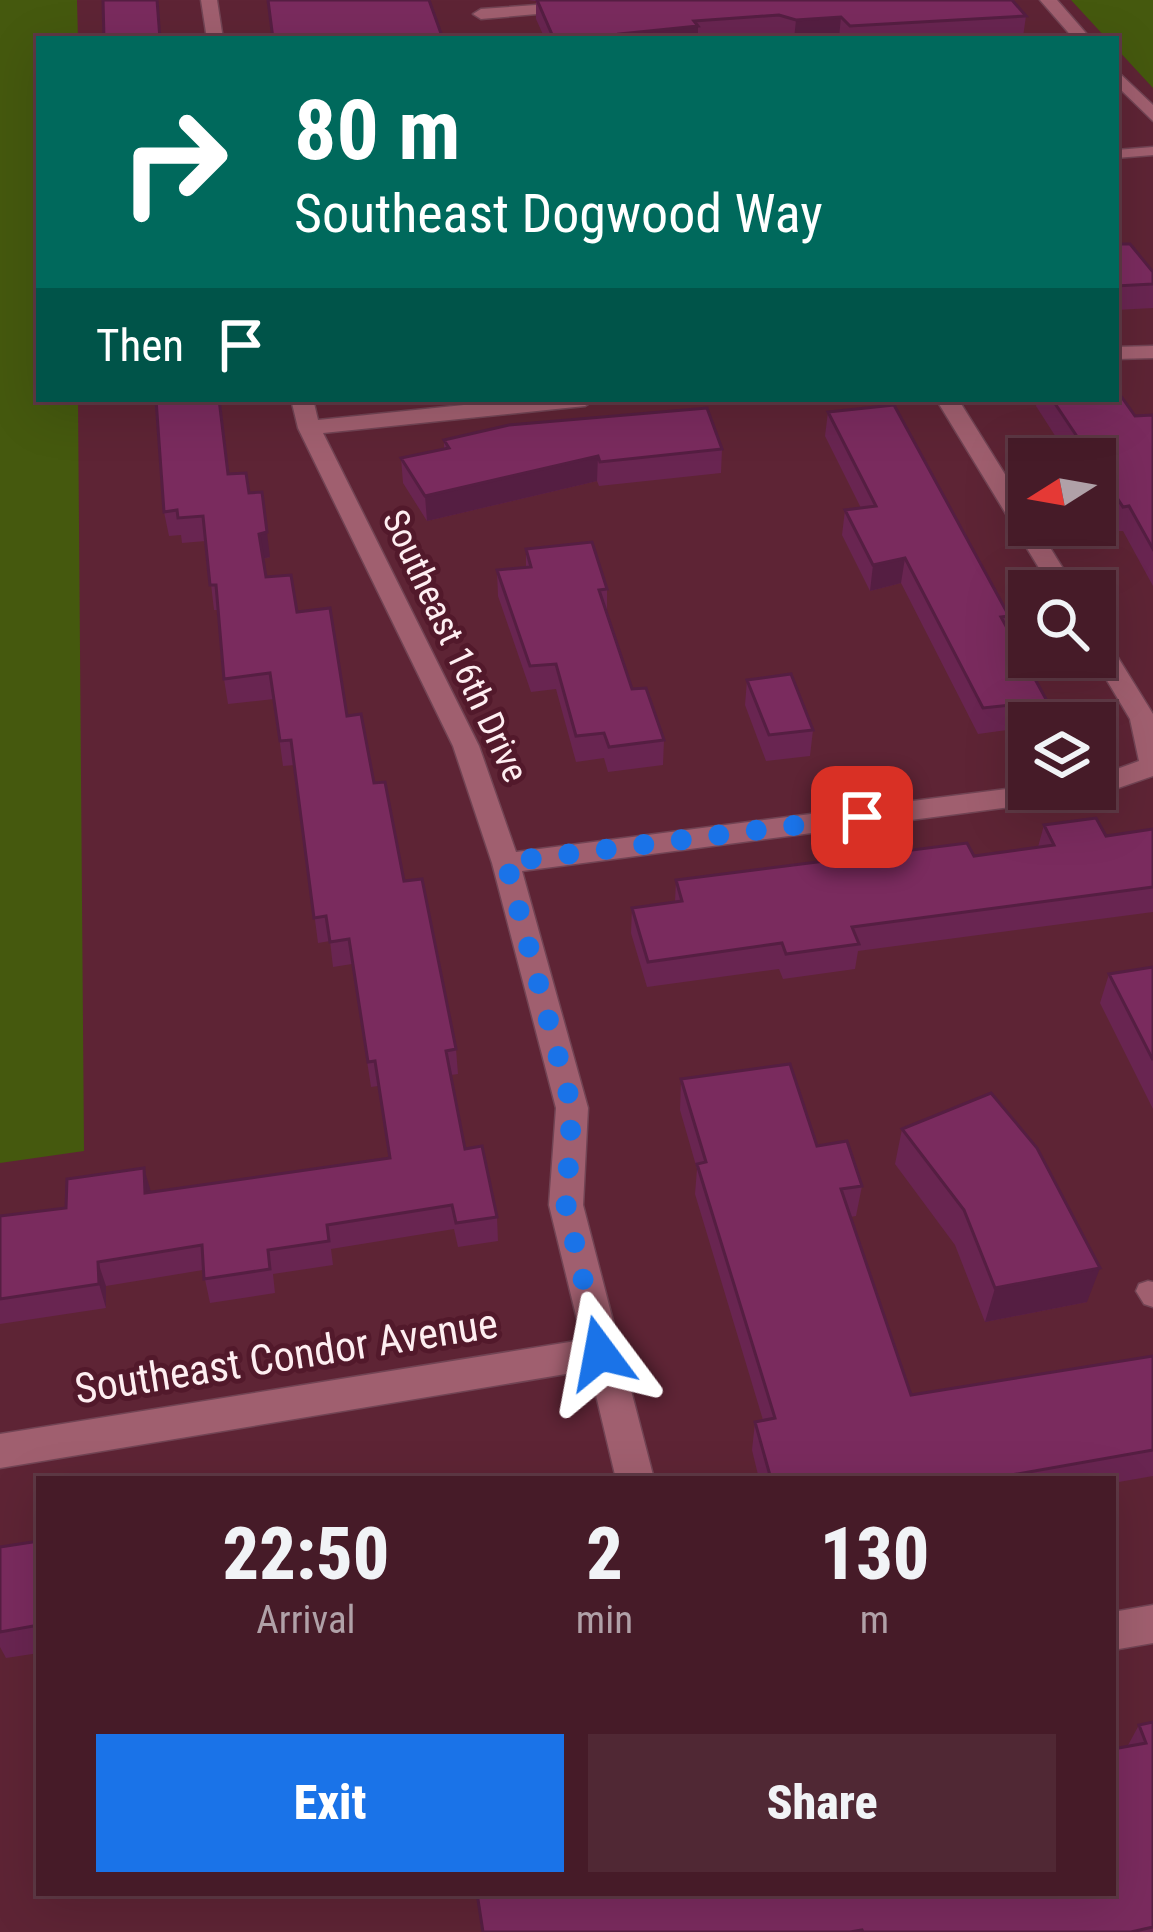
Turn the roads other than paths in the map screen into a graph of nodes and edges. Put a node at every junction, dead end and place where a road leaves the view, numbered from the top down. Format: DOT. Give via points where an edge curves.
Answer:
graph roads {
  1 [pos="209,0"];
  2 [pos="1048,0"];
  3 [pos="605,5"];
  4 [pos="478,7"];
  5 [pos="214,36"];
  6 [pos="489,36"];
  7 [pos="1080,36"];
  8 [pos="1119,78"];
  9 [pos="1153,116"];
  10 [pos="1153,151"];
  11 [pos="1119,154"];
  12 [pos="1153,352"];
  13 [pos="1119,353"];
  14 [pos="303,402"];
  15 [pos="556,402"];
  16 [pos="948,402"];
  17 [pos="309,428"];
  18 [pos="1052,570"];
  19 [pos="1116,674"];
  20 [pos="1116,779"];
  21 [pos="1008,798"];
  22 [pos="506,862"];
  23 [pos="600,1353"];
  24 [pos="0,1451"];
  25 [pos="634,1476"];
  26 [pos="1153,1624"];
  27 [pos="1116,1630"];
  1 -- 5 [label="street"];
  2 -- 7 [label="street"];
  3 -- 4 [label="street"];
  4 -- 6 [label="street"];
  8 -- 9 [label="street"];
  10 -- 11 [label="lane"];
  12 -- 13 [label="street"];
  14 -- 17 [label="street, Southeast 16th Drive"];
  15 -- 17 [label="street"];
  16 -- 18 [label="street"];
  17 -- 22 [label="street, Southeast 16th Drive" via="466,746"];
  19 -- 20 [label="street" via="1143,718 1153,766"];
  21 -- 22 [label="street"];
  22 -- 23 [label="street, Southeast 16th Drive" via="572,1108 566,1205"];
  23 -- 24 [label="street, Southeast Condor Avenue"];
  23 -- 25 [label="street"];
  26 -- 27 [label="street"];
}
